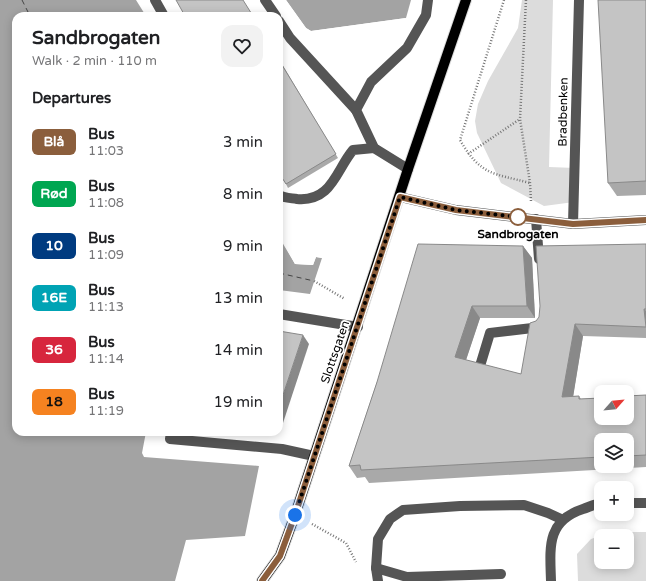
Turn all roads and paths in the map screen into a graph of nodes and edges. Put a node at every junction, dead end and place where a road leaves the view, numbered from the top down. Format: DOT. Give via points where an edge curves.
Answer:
graph roads {
  1 [pos="155,0"];
  2 [pos="265,0"];
  3 [pos="428,0"];
  4 [pos="466,0"];
  5 [pos="504,0"];
  6 [pos="526,0"];
  7 [pos="579,0"];
  8 [pos="162,12"];
  9 [pos="273,12"];
  10 [pos="283,27"];
  11 [pos="356,110"];
  12 [pos="520,119"];
  13 [pos="374,148"];
  14 [pos="468,154"];
  15 [pos="408,169"];
  16 [pos="530,183"];
  17 [pos="283,197"];
  18 [pos="400,197"];
  19 [pos="534,219"];
  20 [pos="646,220"];
  21 [pos="573,224"];
  22 [pos="539,266"];
  23 [pos="314,281"];
  24 [pos="363,308"];
  25 [pos="283,315"];
  26 [pos="542,318"];
  27 [pos="358,327"];
  28 [pos="480,366"];
  29 [pos="170,436"];
  30 [pos="314,456"];
  31 [pos="634,503"];
  32 [pos="646,503"];
  33 [pos="594,506"];
  34 [pos="295,515"];
  35 [pos="561,519"];
  36 [pos="376,568"];
  37 [pos="501,574"];
  38 [pos="262,581"];
  39 [pos="378,581"];
  40 [pos="551,581"];
  1 -- 8 [label="street"];
  2 -- 9 [label="street"];
  3 -- 11 [label="street" via="426,15 407,48 371,82"];
  4 -- 15 [label="main road"];
  5 -- 14 [label="path" via="460,140"];
  6 -- 12 [label="path"];
  7 -- 21 [label="street, Bradbenken"];
  10 -- 11 [label="street"];
  11 -- 13 [label="street"];
  12 -- 14 [label="path"];
  12 -- 16 [label="path"];
  13 -- 15 [label="street"];
  13 -- 17 [label="street" via="353,150 344,161 338,177 315,197"];
  14 -- 16 [label="path" via="486,171"];
  15 -- 18 [label="main road"];
  16 -- 19 [label="path"];
  18 -- 19 [label="street" via="456,210"];
  18 -- 24 [label="main road, Slottsgaten"];
  19 -- 21 [label="street"];
  19 -- 22 [label="street"];
  20 -- 21 [label="street"];
  23 -- 24 [label="path"];
  24 -- 27 [label="main road, Slottsgaten"];
  25 -- 27 [label="street"];
  26 -- 28 [label="street" via="541,328 490,333"];
  27 -- 30 [label="main road, Slottsgaten"];
  29 -- 30 [label="street" via="170,439 282,449"];
  30 -- 34 [label="main road, Slottsgaten"];
  31 -- 32 [label="street"];
  33 -- 35 [label="street"];
  34 -- 36 [label="path" via="346,543 357,564"];
  34 -- 38 [label="main road, Slottsgaten" via="280,556"];
  35 -- 36 [label="street" via="524,505 402,510 390,519 378,539"];
  35 -- 40 [label="street" via="551,540"];
  36 -- 37 [label="street" via="407,577"];
  36 -- 39 [label="street"];
}
